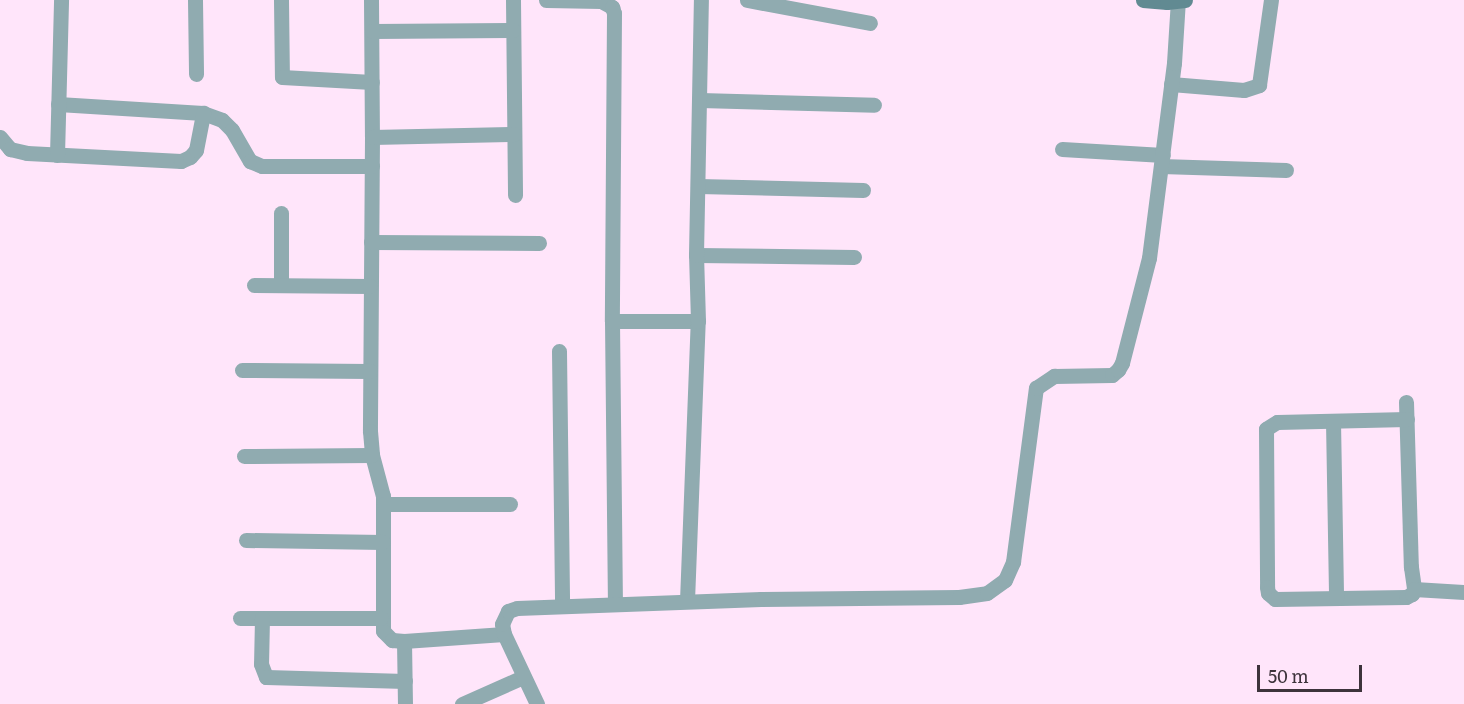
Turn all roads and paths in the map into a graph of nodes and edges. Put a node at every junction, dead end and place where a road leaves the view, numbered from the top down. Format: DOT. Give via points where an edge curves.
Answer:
graph roads {
  1 [pos="61,0"];
  2 [pos="195,0"];
  3 [pos="281,0"];
  4 [pos="371,0"];
  5 [pos="513,0"];
  6 [pos="546,0"];
  7 [pos="701,0"];
  8 [pos="747,0"];
  9 [pos="1143,0"];
  10 [pos="1178,0"];
  11 [pos="1185,0"];
  12 [pos="1271,0"];
  13 [pos="801,5"];
  14 [pos="870,23"];
  15 [pos="513,30"];
  16 [pos="372,31"];
  17 [pos="196,74"];
  18 [pos="372,82"];
  19 [pos="1171,84"];
  20 [pos="700,100"];
  21 [pos="58,104"];
  22 [pos="874,105"];
  23 [pos="203,113"];
  24 [pos="514,134"];
  25 [pos="372,137"];
  26 [pos="0,139"];
  27 [pos="1062,149"];
  28 [pos="57,155"];
  29 [pos="1162,160"];
  30 [pos="372,166"];
  31 [pos="1286,170"];
  32 [pos="698,186"];
  33 [pos="863,190"];
  34 [pos="515,195"];
  35 [pos="281,213"];
  36 [pos="371,242"];
  37 [pos="539,243"];
  38 [pos="696,255"];
  39 [pos="854,257"];
  40 [pos="254,285"];
  41 [pos="281,285"];
  42 [pos="370,286"];
  43 [pos="612,321"];
  44 [pos="698,321"];
  45 [pos="559,351"];
  46 [pos="242,370"];
  47 [pos="370,371"];
  48 [pos="1406,402"];
  49 [pos="1407,420"];
  50 [pos="1333,421"];
  51 [pos="372,455"];
  52 [pos="244,456"];
  53 [pos="384,504"];
  54 [pos="510,504"];
  55 [pos="246,540"];
  56 [pos="383,542"];
  57 [pos="1414,588"];
  58 [pos="1464,592"];
  59 [pos="1336,598"];
  60 [pos="687,602"];
  61 [pos="615,604"];
  62 [pos="562,605"];
  63 [pos="240,618"];
  64 [pos="262,618"];
  65 [pos="381,618"];
  66 [pos="504,634"];
  67 [pos="404,641"];
  68 [pos="523,677"];
  69 [pos="405,681"];
  70 [pos="405,704"];
  71 [pos="462,704"];
  72 [pos="537,704"];
  1 -- 21 [label="street"];
  2 -- 17 [label="street"];
  3 -- 18 [label="street" via="282,77"];
  4 -- 16 [label="street"];
  5 -- 15 [label="street"];
  6 -- 43 [label="street" via="601,1 612,7 614,13"];
  7 -- 20 [label="street"];
  8 -- 13 [label="street"];
  9 -- 10 [label="street"];
  10 -- 11 [label="street"];
  10 -- 19 [label="street"];
  12 -- 19 [label="street" via="1259,85 1244,90"];
  13 -- 14 [label="street"];
  15 -- 16 [label="street"];
  15 -- 24 [label="street"];
  16 -- 18 [label="street"];
  18 -- 25 [label="street"];
  19 -- 29 [label="street"];
  20 -- 22 [label="street"];
  20 -- 32 [label="street"];
  21 -- 23 [label="street"];
  21 -- 28 [label="street"];
  23 -- 28 [label="street" via="196,150 181,160"];
  23 -- 30 [label="street" via="222,120 250,161 262,166"];
  24 -- 25 [label="street"];
  24 -- 34 [label="street"];
  25 -- 30 [label="street"];
  26 -- 28 [label="street" via="10,149"];
  27 -- 29 [label="street"];
  29 -- 31 [label="street"];
  29 -- 60 [label="street" via="1147,266 1118,370 1112,375 1054,376 1036,388 1013,562 1005,580 987,593 959,597"];
  30 -- 36 [label="street"];
  32 -- 33 [label="street"];
  32 -- 38 [label="street"];
  35 -- 41 [label="street"];
  36 -- 37 [label="street"];
  36 -- 42 [label="street"];
  38 -- 39 [label="street"];
  38 -- 44 [label="street"];
  40 -- 41 [label="street"];
  41 -- 42 [label="street"];
  42 -- 47 [label="street"];
  43 -- 44 [label="street"];
  43 -- 61 [label="street"];
  44 -- 60 [label="street"];
  45 -- 62 [label="street"];
  46 -- 47 [label="street"];
  47 -- 51 [label="street"];
  48 -- 49 [label="street"];
  49 -- 50 [label="street"];
  49 -- 57 [label="street"];
  50 -- 59 [label="street"];
  50 -- 59 [label="street" via="1277,422 1266,429 1267,564 1268,593 1275,599"];
  51 -- 52 [label="street"];
  51 -- 53 [label="street"];
  53 -- 54 [label="street"];
  53 -- 56 [label="street"];
  55 -- 56 [label="street"];
  56 -- 65 [label="street"];
  57 -- 58 [label="street"];
  57 -- 59 [label="street" via="1406,597"];
  60 -- 61 [label="street"];
  61 -- 62 [label="street"];
  62 -- 66 [label="street" via="508,611 502,624"];
  63 -- 64 [label="street"];
  64 -- 65 [label="street"];
  64 -- 69 [label="street" via="261,664 266,677"];
  65 -- 67 [label="street" via="386,637"];
  66 -- 67 [label="street"];
  66 -- 68 [label="street"];
  67 -- 69 [label="street"];
  68 -- 71 [label="street"];
  68 -- 72 [label="street"];
  69 -- 70 [label="street"];
}
